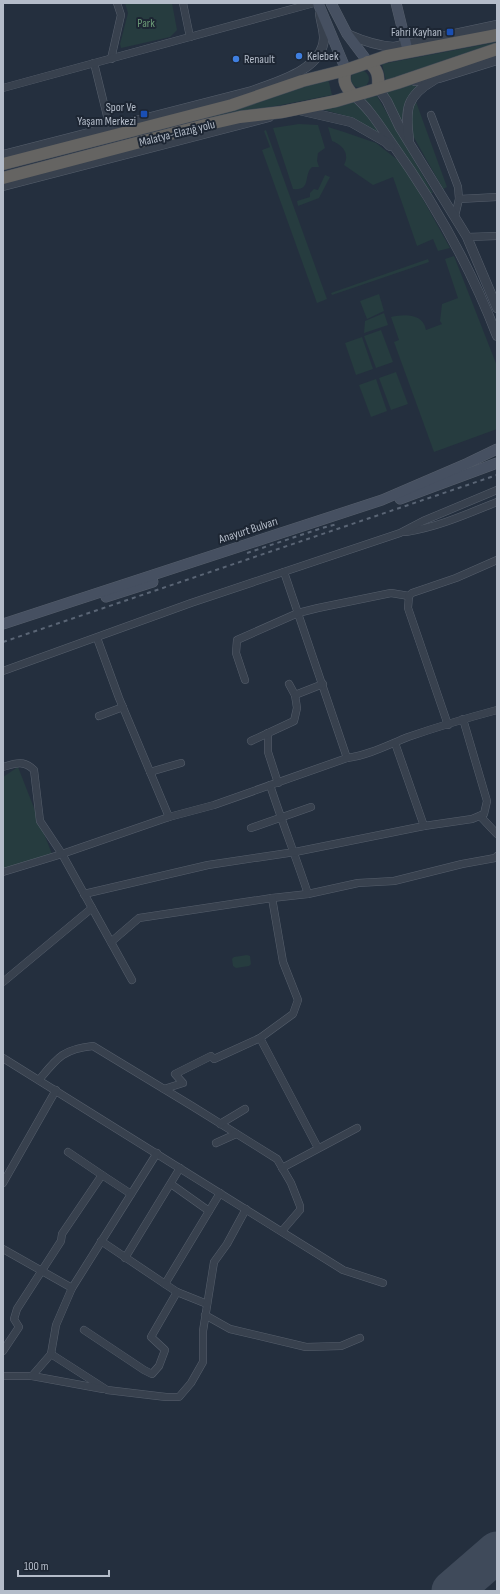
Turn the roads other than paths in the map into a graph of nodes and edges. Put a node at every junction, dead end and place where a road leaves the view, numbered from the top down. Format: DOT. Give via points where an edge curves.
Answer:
graph roads {
  1 [pos="117,3"];
  2 [pos="183,3"];
  3 [pos="314,3"];
  4 [pos="318,3"];
  5 [pos="331,3"];
  6 [pos="396,3"];
  7 [pos="497,26"];
  8 [pos="347,34"];
  9 [pos="497,35"];
  10 [pos="190,37"];
  11 [pos="394,47"];
  12 [pos="407,48"];
  13 [pos="497,49"];
  14 [pos="111,59"];
  15 [pos="497,60"];
  16 [pos="368,62"];
  17 [pos="94,63"];
  18 [pos="346,70"];
  19 [pos="439,78"];
  20 [pos="302,81"];
  21 [pos="397,83"];
  22 [pos="3,88"];
  23 [pos="378,88"];
  24 [pos="252,91"];
  25 [pos="353,95"];
  26 [pos="310,106"];
  27 [pos="288,110"];
  28 [pos="431,115"];
  29 [pos="110,128"];
  30 [pos="386,142"];
  31 [pos="409,142"];
  32 [pos="3,155"];
  33 [pos="403,159"];
  34 [pos="3,164"];
  35 [pos="3,178"];
  36 [pos="3,186"];
  37 [pos="497,197"];
  38 [pos="459,199"];
  39 [pos="455,216"];
  40 [pos="497,236"];
  41 [pos="467,237"];
  42 [pos="497,308"];
  43 [pos="497,336"];
  44 [pos="497,449"];
  45 [pos="497,463"];
  46 [pos="497,490"];
  47 [pos="497,502"];
  48 [pos="400,533"];
  49 [pos="497,560"];
  50 [pos="284,572"];
  51 [pos="409,596"];
  52 [pos="298,613"];
  53 [pos="3,624"];
  54 [pos="3,630"];
  55 [pos="97,638"];
  56 [pos="3,671"];
  57 [pos="245,680"];
  58 [pos="289,684"];
  59 [pos="323,684"];
  60 [pos="295,695"];
  61 [pos="123,707"];
  62 [pos="497,710"];
  63 [pos="99,716"];
  64 [pos="463,719"];
  65 [pos="448,725"];
  66 [pos="268,733"];
  67 [pos="251,741"];
  68 [pos="395,743"];
  69 [pos="347,758"];
  70 [pos="181,762"];
  71 [pos="3,767"];
  72 [pos="150,772"];
  73 [pos="278,783"];
  74 [pos="270,785"];
  75 [pos="312,807"];
  76 [pos="480,816"];
  77 [pos="169,817"];
  78 [pos="281,817"];
  79 [pos="424,826"];
  80 [pos="251,828"];
  81 [pos="497,834"];
  82 [pos="295,852"];
  83 [pos="62,854"];
  84 [pos="497,856"];
  85 [pos="3,872"];
  86 [pos="84,894"];
  87 [pos="308,894"];
  88 [pos="272,898"];
  89 [pos="92,908"];
  90 [pos="111,942"];
  91 [pos="132,980"];
  92 [pos="3,982"];
  93 [pos="260,1038"];
  94 [pos="3,1058"];
  95 [pos="39,1080"];
  96 [pos="164,1089"];
  97 [pos="56,1090"];
  98 [pos="245,1109"];
  99 [pos="220,1124"];
  100 [pos="357,1128"];
  101 [pos="236,1134"];
  102 [pos="216,1143"];
  103 [pos="318,1148"];
  104 [pos="68,1152"];
  105 [pos="157,1153"];
  106 [pos="180,1168"];
  107 [pos="282,1168"];
  108 [pos="102,1175"];
  109 [pos="3,1183"];
  110 [pos="170,1184"];
  111 [pos="220,1193"];
  112 [pos="131,1194"];
  113 [pos="246,1209"];
  114 [pos="209,1211"];
  115 [pos="282,1231"];
  116 [pos="101,1241"];
  117 [pos="3,1249"];
  118 [pos="126,1258"];
  119 [pos="42,1272"];
  120 [pos="383,1283"];
  121 [pos="165,1284"];
  122 [pos="72,1288"];
  123 [pos="177,1292"];
  124 [pos="207,1304"];
  125 [pos="205,1315"];
  126 [pos="84,1330"];
  127 [pos="360,1338"];
  128 [pos="3,1351"];
  129 [pos="51,1354"];
  130 [pos="3,1376"];
  131 [pos="32,1376"];
  132 [pos="107,1390"];
  1 -- 14 [label="street" via="121,15"];
  2 -- 10 [label="street"];
  3 -- 10 [label="street"];
  4 -- 18 [label="main road"];
  4 -- 24 [label="street" via="324,39 315,60 293,75"];
  5 -- 8 [label="main road"];
  6 -- 12 [label="main road"];
  7 -- 12 [label="street"];
  8 -- 11 [label="street" via="379,46"];
  8 -- 16 [label="main road"];
  9 -- 12 [label="highway"];
  10 -- 14 [label="street"];
  11 -- 12 [label="street"];
  11 -- 16 [label="street"];
  12 -- 16 [label="highway"];
  13 -- 21 [label="highway"];
  14 -- 17 [label="street"];
  15 -- 19 [label="street"];
  16 -- 18 [label="highway"];
  16 -- 23 [label="highway" via="377,70"];
  17 -- 22 [label="street"];
  17 -- 29 [label="street"];
  18 -- 20 [label="highway, Malatya-Elazığ yolu"];
  18 -- 25 [label="highway" via="345,85"];
  19 -- 21 [label="street"];
  19 -- 31 [label="street" via="421,87 411,100 406,112"];
  20 -- 24 [label="highway"];
  20 -- 34 [label="highway, Malatya-Elazığ yolu" via="232,105"];
  21 -- 23 [label="highway"];
  23 -- 25 [label="highway"];
  23 -- 31 [label="street" via="388,101"];
  24 -- 29 [label="street"];
  25 -- 26 [label="highway, Malatya-Elazığ yolu"];
  25 -- 33 [label="street"];
  26 -- 27 [label="highway, Malatya-Elazığ yolu"];
  26 -- 30 [label="street" via="360,121 378,131"];
  27 -- 30 [label="street" via="351,122"];
  27 -- 35 [label="highway, Malatya-Elazığ yolu" via="205,125"];
  27 -- 36 [label="street" via="266,119"];
  28 -- 38 [label="street" via="458,187"];
  29 -- 32 [label="street"];
  30 -- 33 [label="street"];
  31 -- 39 [label="street"];
  33 -- 43 [label="street" via="430,200 456,248"];
  37 -- 38 [label="street"];
  38 -- 39 [label="street"];
  39 -- 41 [label="street"];
  40 -- 41 [label="street"];
  41 -- 42 [label="street"];
  44 -- 53 [label="main road, Anayurt Bulvarı" via="382,500"];
  45 -- 54 [label="main road, Anayurt Bulvarı" via="419,493"];
  46 -- 48 [label="street"];
  47 -- 48 [label="street" via="446,522"];
  48 -- 50 [label="street"];
  49 -- 51 [label="street"];
  50 -- 52 [label="street"];
  50 -- 55 [label="street"];
  51 -- 52 [label="street" via="391,593"];
  51 -- 65 [label="street" via="408,608"];
  52 -- 57 [label="street" via="237,640 236,653"];
  52 -- 59 [label="street"];
  55 -- 56 [label="street"];
  55 -- 61 [label="street"];
  58 -- 60 [label="street"];
  59 -- 60 [label="street"];
  59 -- 69 [label="street"];
  60 -- 66 [label="street" via="297,708 294,721"];
  61 -- 63 [label="street"];
  61 -- 72 [label="street"];
  62 -- 64 [label="street"];
  64 -- 65 [label="street"];
  64 -- 76 [label="street" via="487,801 484,814"];
  65 -- 68 [label="street"];
  66 -- 67 [label="street"];
  66 -- 73 [label="street" via="268,752"];
  68 -- 69 [label="street"];
  68 -- 79 [label="street"];
  69 -- 73 [label="street"];
  70 -- 72 [label="street"];
  71 -- 83 [label="street" via="17,762 29,765 34,770 40,821"];
  72 -- 77 [label="street"];
  73 -- 74 [label="street"];
  74 -- 77 [label="street"];
  74 -- 78 [label="street"];
  75 -- 78 [label="street"];
  76 -- 79 [label="street"];
  76 -- 81 [label="street"];
  77 -- 83 [label="street"];
  78 -- 80 [label="street"];
  78 -- 82 [label="street"];
  79 -- 82 [label="street"];
  82 -- 86 [label="street" via="208,865"];
  82 -- 87 [label="street"];
  83 -- 85 [label="street"];
  83 -- 86 [label="street"];
  84 -- 87 [label="street" via="394,881 358,883"];
  86 -- 89 [label="street"];
  87 -- 88 [label="street"];
  88 -- 90 [label="street" via="139,918"];
  88 -- 93 [label="street" via="283,962 298,1000 293,1014"];
  89 -- 90 [label="street"];
  89 -- 92 [label="street"];
  90 -- 91 [label="street"];
  93 -- 96 [label="street" via="214,1059 212,1056 175,1074 183,1083"];
  93 -- 103 [label="street"];
  94 -- 95 [label="street"];
  95 -- 96 [label="street" via="57,1058 77,1048 93,1046"];
  95 -- 97 [label="street"];
  96 -- 99 [label="street"];
  97 -- 105 [label="street"];
  97 -- 109 [label="street"];
  98 -- 99 [label="street"];
  99 -- 101 [label="street"];
  100 -- 103 [label="street"];
  101 -- 102 [label="street"];
  101 -- 107 [label="street" via="277,1159"];
  103 -- 107 [label="street"];
  104 -- 108 [label="street"];
  105 -- 106 [label="street"];
  105 -- 112 [label="street"];
  106 -- 110 [label="street"];
  106 -- 111 [label="street"];
  107 -- 115 [label="street" via="300,1210"];
  108 -- 112 [label="street"];
  108 -- 119 [label="street" via="62,1234 61,1242"];
  110 -- 114 [label="street"];
  110 -- 118 [label="street"];
  111 -- 113 [label="street"];
  111 -- 114 [label="street"];
  112 -- 116 [label="street"];
  113 -- 115 [label="street"];
  113 -- 124 [label="street" via="214,1262"];
  114 -- 121 [label="street"];
  115 -- 120 [label="street" via="343,1270"];
  116 -- 118 [label="street"];
  116 -- 122 [label="street"];
  117 -- 119 [label="street"];
  118 -- 121 [label="street"];
  119 -- 122 [label="street"];
  119 -- 128 [label="street" via="17,1309 14,1319 19,1327"];
  121 -- 123 [label="street"];
  122 -- 129 [label="street" via="56,1325"];
  123 -- 124 [label="street"];
  123 -- 126 [label="street" via="151,1336 165,1350 159,1366 152,1374"];
  124 -- 125 [label="street"];
  125 -- 127 [label="street" via="230,1329 306,1347 341,1346"];
  125 -- 132 [label="street" via="203,1362 192,1383 180,1396 166,1397"];
  129 -- 131 [label="street"];
  129 -- 132 [label="street"];
  130 -- 131 [label="street"];
  131 -- 132 [label="street"];
}
